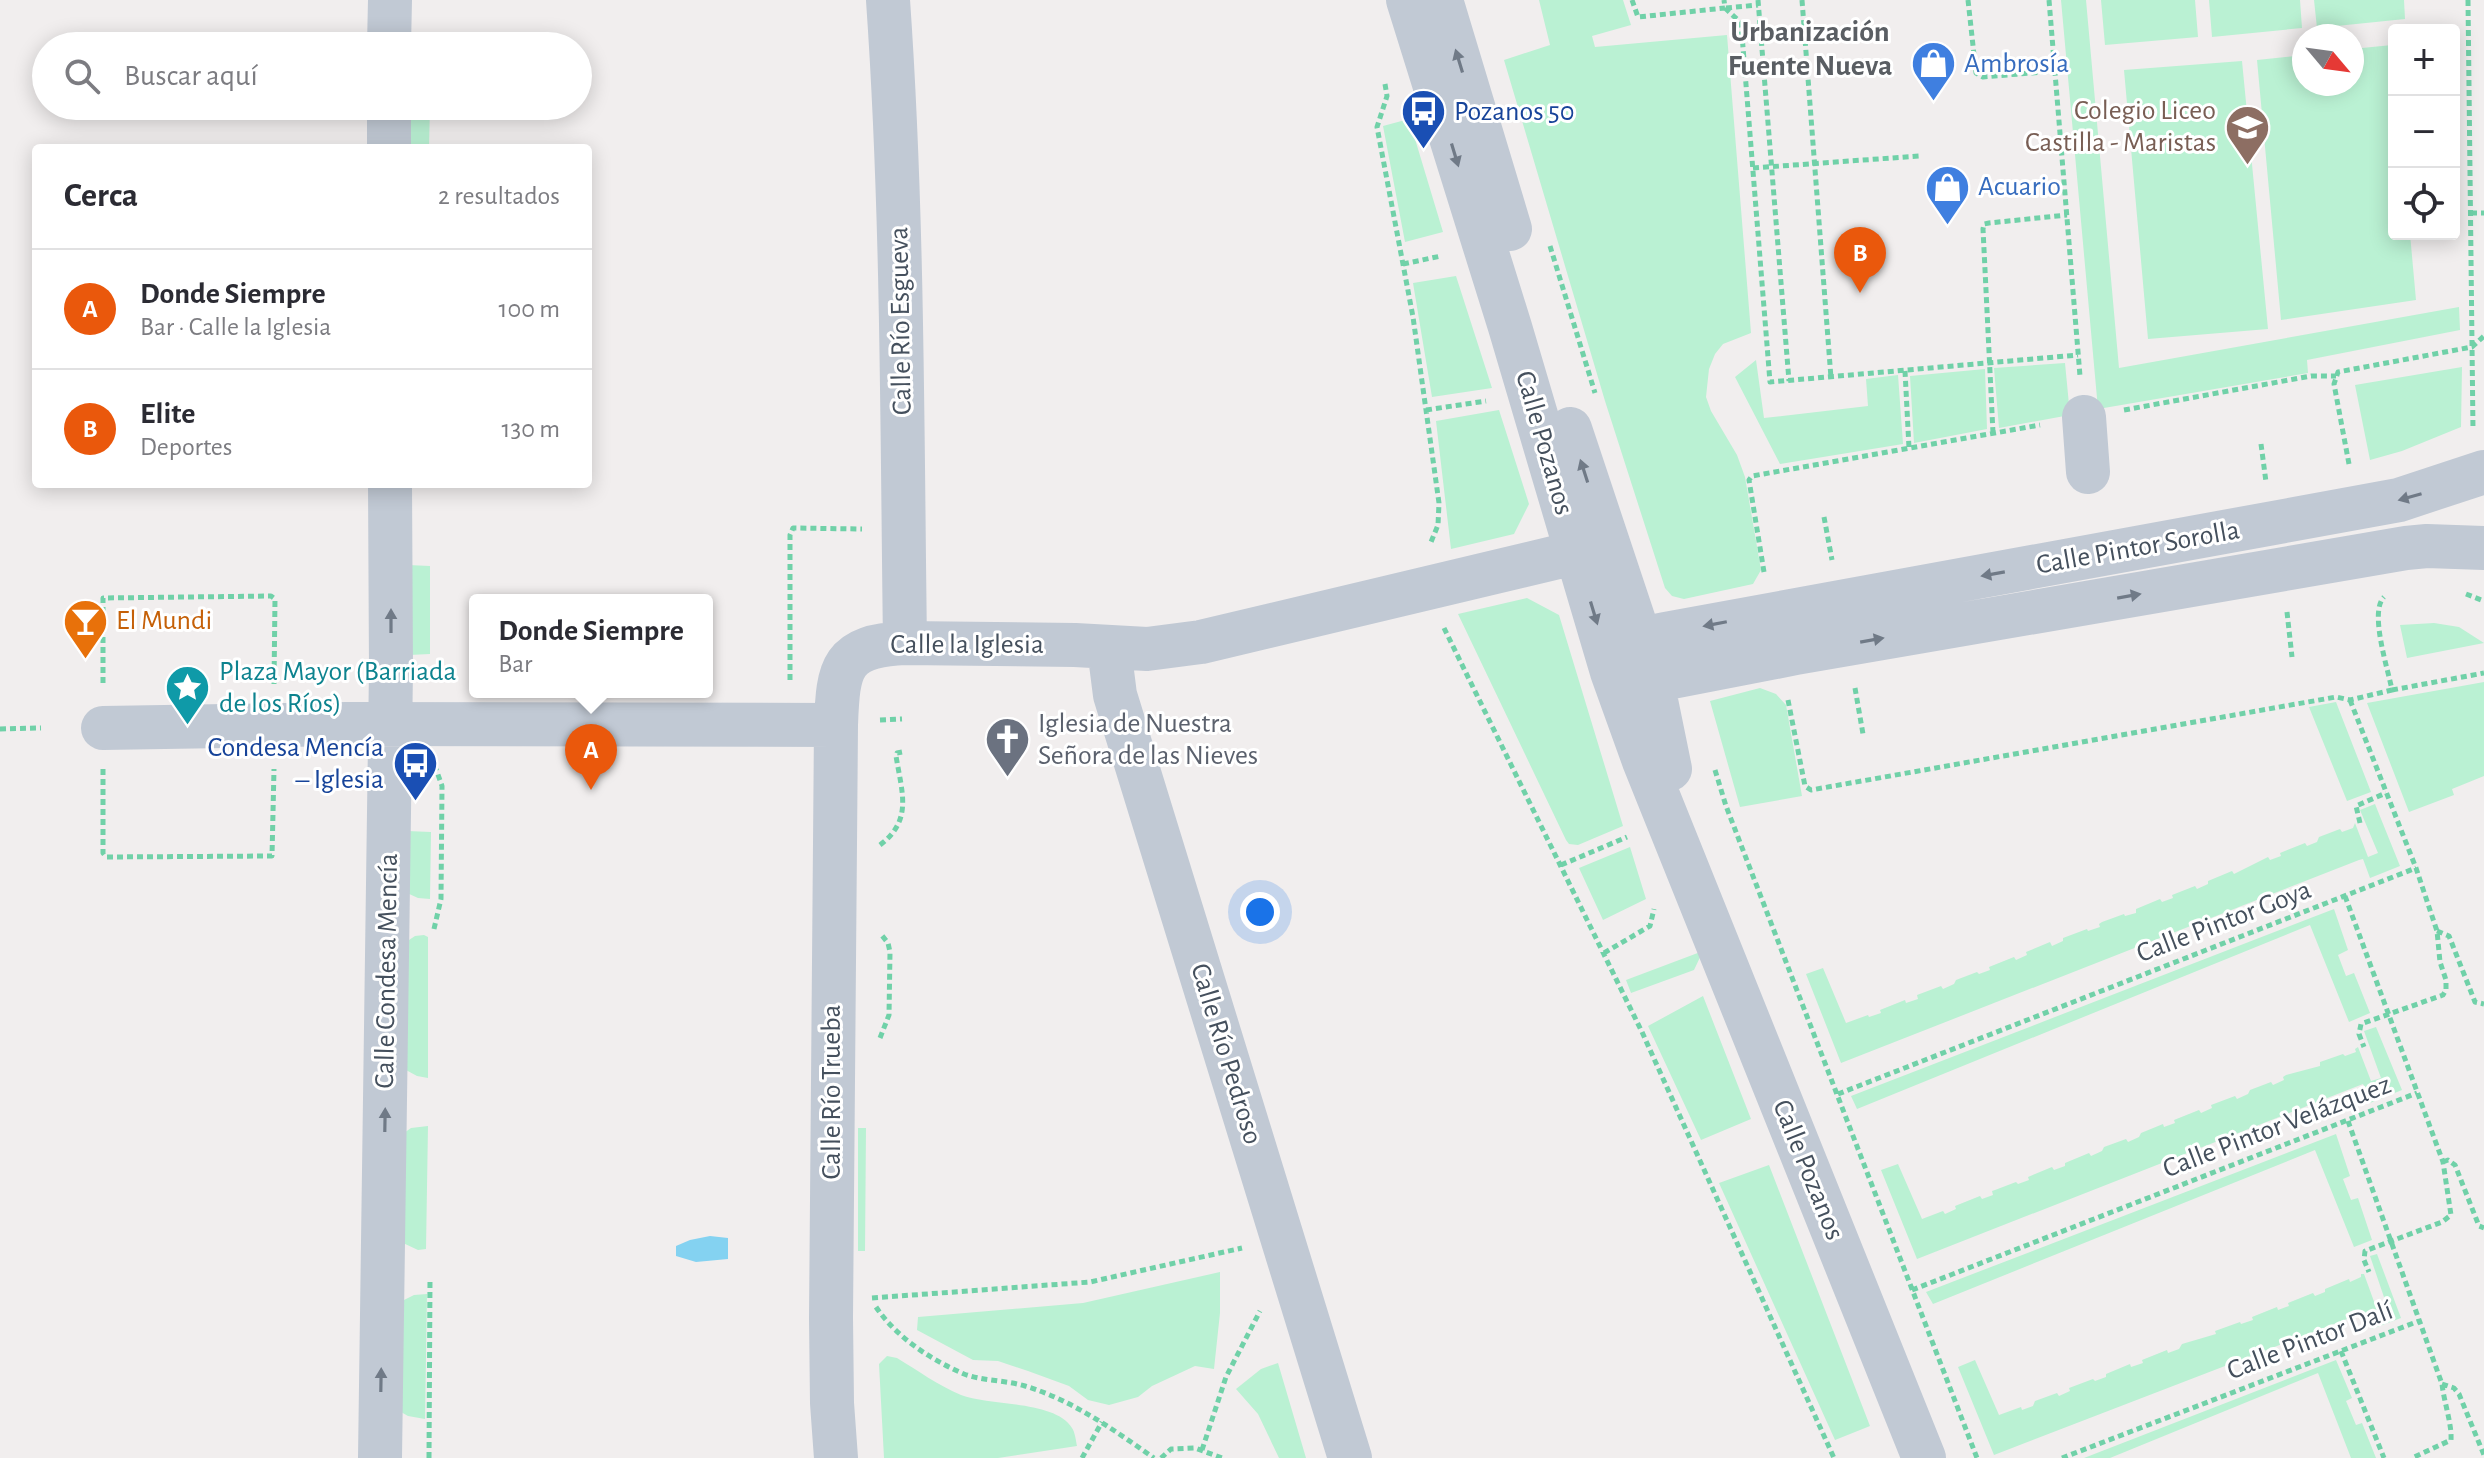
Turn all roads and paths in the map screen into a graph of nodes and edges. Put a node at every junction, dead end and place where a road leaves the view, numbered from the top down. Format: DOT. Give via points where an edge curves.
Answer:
graph roads {
  1 [pos="390,0"];
  2 [pos="888,0"];
  3 [pos="1408,0"];
  4 [pos="1441,0"];
  5 [pos="1632,0"];
  6 [pos="1724,0"];
  7 [pos="1802,0"];
  8 [pos="1968,0"];
  9 [pos="2049,0"];
  10 [pos="2468,0"];
  11 [pos="1758,2"];
  12 [pos="1725,8"];
  13 [pos="389,32"];
  14 [pos="2055,71"];
  15 [pos="1384,80"];
  16 [pos="389,120"];
  17 [pos="389,144"];
  18 [pos="1919,156"];
  19 [pos="1814,163"];
  20 [pos="1771,167"];
  21 [pos="1753,168"];
  22 [pos="2471,213"];
  23 [pos="2484,213"];
  24 [pos="2067,215"];
  25 [pos="1549,242"];
  26 [pos="1454,253"];
  27 [pos="1403,264"];
  28 [pos="2484,336"];
  29 [pos="2472,347"];
  30 [pos="2078,355"];
  31 [pos="1990,363"];
  32 [pos="1905,371"];
  33 [pos="2336,376"];
  34 [pos="1831,378"];
  35 [pos="1789,381"];
  36 [pos="1596,394"];
  37 [pos="1499,399"];
  38 [pos="1426,410"];
  39 [pos="2084,417"];
  40 [pos="2473,430"];
  41 [pos="1993,433"];
  42 [pos="1909,448"];
  43 [pos="2353,470"];
  44 [pos="2088,472"];
  45 [pos="2484,472"];
  46 [pos="390,488"];
  47 [pos="875,529"];
  48 [pos="2484,548"];
  49 [pos="1592,549"];
  50 [pos="1429,588"];
  51 [pos="2387,594"];
  52 [pos="1774,596"];
  53 [pos="1640,639"];
  54 [pos="905,643"];
  55 [pos="1109,648"];
  56 [pos="1796,653"];
  57 [pos="2484,673"];
  58 [pos="1632,676"];
  59 [pos="2392,690"];
  60 [pos="790,695"];
  61 [pos="1785,696"];
  62 [pos="2350,700"];
  63 [pos="902,719"];
  64 [pos="882,720"];
  65 [pos="391,724"];
  66 [pos="836,725"];
  67 [pos="275,726"];
  68 [pos="41,728"];
  69 [pos="103,728"];
  70 [pos="0,729"];
  71 [pos="902,752"];
  72 [pos="1714,766"];
  73 [pos="436,771"];
  74 [pos="2386,793"];
  75 [pos="2360,823"];
  76 [pos="880,830"];
  77 [pos="1632,835"];
  78 [pos="880,845"];
  79 [pos="879,860"];
  80 [pos="1561,865"];
  81 [pos="2416,868"];
  82 [pos="2345,896"];
  83 [pos="1651,897"];
  84 [pos="2437,931"];
  85 [pos="879,932"];
  86 [pos="432,938"];
  87 [pos="1604,953"];
  88 [pos="2484,1004"];
  89 [pos="2388,1015"];
  90 [pos="879,1039"];
  91 [pos="2364,1047"];
  92 [pos="2417,1093"];
  93 [pos="1838,1094"];
  94 [pos="2348,1121"];
  95 [pos="2443,1162"];
  96 [pos="2484,1228"];
  97 [pos="2390,1241"];
  98 [pos="1247,1246"];
  99 [pos="430,1265"];
  100 [pos="2369,1272"];
  101 [pos="1912,1290"];
  102 [pos="1260,1309"];
  103 [pos="2419,1321"];
  104 [pos="2341,1351"];
  105 [pos="2442,1384"];
  106 [pos="1102,1422"];
  107 [pos="1202,1450"];
  108 [pos="2484,1455"];
  109 [pos="380,1458"];
  110 [pos="429,1458"];
  111 [pos="836,1458"];
  112 [pos="1082,1458"];
  113 [pos="1154,1458"];
  114 [pos="1161,1458"];
  115 [pos="1222,1458"];
  116 [pos="1350,1458"];
  117 [pos="1834,1458"];
  118 [pos="1924,1458"];
  119 [pos="1977,1458"];
  120 [pos="2062,1458"];
  121 [pos="2384,1458"];
  122 [pos="2412,1458"];
  1 -- 13 [label="street"];
  2 -- 54 [label="street, Calle Río Esgueva" via="900,227"];
  3 -- 49 [label="street, Calle Pozanos, one-way" via="1510,327"];
  49 -- 4 [label="street, Calle Pozanos, one-way" via="1572,434"];
  5 -- 12 [label="path" via="1638,17"];
  6 -- 12 [label="path"];
  7 -- 19 [label="path"];
  8 -- 14 [label="path" via="1976,73 1983,77"];
  9 -- 14 [label="path"];
  10 -- 22 [label="path"];
  11 -- 12 [label="path"];
  11 -- 20 [label="path"];
  12 -- 21 [label="path" via="1740,22"];
  14 -- 24 [label="path"];
  15 -- 27 [label="path" via="1387,96 1377,127"];
  16 -- 17 [label="street"];
  18 -- 19 [label="path"];
  19 -- 20 [label="path"];
  19 -- 34 [label="path"];
  20 -- 21 [label="path"];
  20 -- 35 [label="path"];
  21 -- 35 [label="path" via="1770,382"];
  22 -- 23 [label="path"];
  22 -- 29 [label="path"];
  24 -- 30 [label="path"];
  24 -- 31 [label="path" via="1984,224"];
  25 -- 36 [label="path"];
  26 -- 27 [label="path"];
  27 -- 38 [label="path"];
  28 -- 29 [label="path"];
  29 -- 33 [label="path"];
  29 -- 40 [label="path"];
  30 -- 31 [label="path"];
  30 -- 39 [label="path"];
  31 -- 32 [label="path"];
  31 -- 41 [label="path"];
  32 -- 34 [label="path"];
  32 -- 42 [label="path"];
  33 -- 39 [label="path" via="2311,376"];
  33 -- 43 [label="path" via="2345,452"];
  34 -- 35 [label="path"];
  37 -- 38 [label="path"];
  38 -- 50 [label="path" via="1439,503 1438,525 1423,562"];
  39 -- 41 [label="path"];
  39 -- 44 [label="street"];
  41 -- 42 [label="path"];
  42 -- 52 [label="path" via="1750,478 1764,568"];
  45 -- 52 [label="street, Calle Pintor Sorolla, one-way" via="2399,500"];
  65 -- 46 [label="street, Calle Condesa Mencía, one-way"];
  47 -- 60 [label="path" via="793,528"];
  56 -- 48 [label="street, Calle Pintor Sorolla, one-way" via="2406,548"];
  49 -- 50 [label="street, Calle la Iglesia"];
  49 -- 53 [label="street, Calle Pozanos"];
  49 -- 58 [label="street, Calle Pozanos, one-way"];
  50 -- 55 [label="street, Calle la Iglesia" via="1201,642"];
  50 -- 80 [label="path" via="1436,613"];
  51 -- 59 [label="path" via="2377,616"];
  52 -- 53 [label="street, Calle Pintor Sorolla, one-way"];
  52 -- 56 [label="street"];
  53 -- 58 [label="street, Calle Pozanos"];
  54 -- 55 [label="street, Calle la Iglesia"];
  54 -- 66 [label="street, Calle la Iglesia" via="878,644 852,657 837,689"];
  55 -- 116 [label="street, Calle Río Pedroso" via="1115,695"];
  56 -- 58 [label="street, Calle Pintor Sorolla"];
  57 -- 59 [label="path"];
  58 -- 118 [label="street, Calle Pozanos" via="1692,881"];
  59 -- 62 [label="path"];
  61 -- 62 [label="path" via="1805,786 1811,790 2336,697"];
  62 -- 74 [label="path"];
  63 -- 64 [label="path"];
  65 -- 66 [label="street"];
  65 -- 67 [label="street"];
  109 -- 65 [label="street, Calle Condesa Mencía, one-way"];
  66 -- 111 [label="street, Calle Río Trueba" via="831,1225"];
  67 -- 69 [label="street"];
  67 -- 69 [label="path" via="272,856 106,857"];
  67 -- 69 [label="path" via="275,599 106,597"];
  68 -- 70 [label="path"];
  71 -- 78 [label="path" via="896,756 902,816 894,834"];
  72 -- 93 [label="path"];
  73 -- 86 [label="path" via="442,786 441,899"];
  74 -- 75 [label="path" via="2358,804"];
  74 -- 81 [label="path"];
  76 -- 78 [label="path"];
  77 -- 80 [label="path"];
  78 -- 79 [label="path"];
  80 -- 87 [label="path"];
  81 -- 82 [label="path, Calle Pintor Goya"];
  81 -- 84 [label="path"];
  82 -- 89 [label="path, Calle Pintor Velázquez"];
  82 -- 93 [label="path, Calle Pintor Goya"];
  83 -- 87 [label="path" via="1655,912 1650,926"];
  84 -- 88 [label="path" via="2449,936 2475,1002"];
  84 -- 89 [label="path" via="2446,990"];
  85 -- 90 [label="path" via="890,952 889,1015"];
  87 -- 117 [label="path"];
  89 -- 91 [label="path" via="2361,1024"];
  89 -- 92 [label="path, Calle Pintor Velázquez"];
  92 -- 94 [label="path, Calle Pintor Velázquez"];
  92 -- 95 [label="path"];
  93 -- 101 [label="path"];
  94 -- 97 [label="path, Calle Pintor Dalí"];
  94 -- 101 [label="path, Calle Pintor Velázquez"];
  95 -- 96 [label="path" via="2455,1165"];
  95 -- 97 [label="path" via="2451,1215"];
  97 -- 100 [label="path" via="2365,1251"];
  97 -- 103 [label="path, Calle Pintor Dalí"];
  98 -- 106 [label="path" via="1090,1282 869,1298 885,1321 916,1347 965,1374 1025,1386"];
  99 -- 110 [label="path"];
  101 -- 119 [label="path"];
  102 -- 107 [label="path" via="1226,1377"];
  103 -- 104 [label="path, Calle Pintor Dalí"];
  103 -- 105 [label="path"];
  104 -- 120 [label="path, Calle Pintor Dalí"];
  104 -- 121 [label="path"];
  105 -- 108 [label="path" via="2459,1394"];
  105 -- 122 [label="path" via="2451,1440"];
  106 -- 112 [label="path"];
  106 -- 113 [label="path"];
  107 -- 114 [label="path" via="1171,1449"];
  107 -- 115 [label="path"];
}
